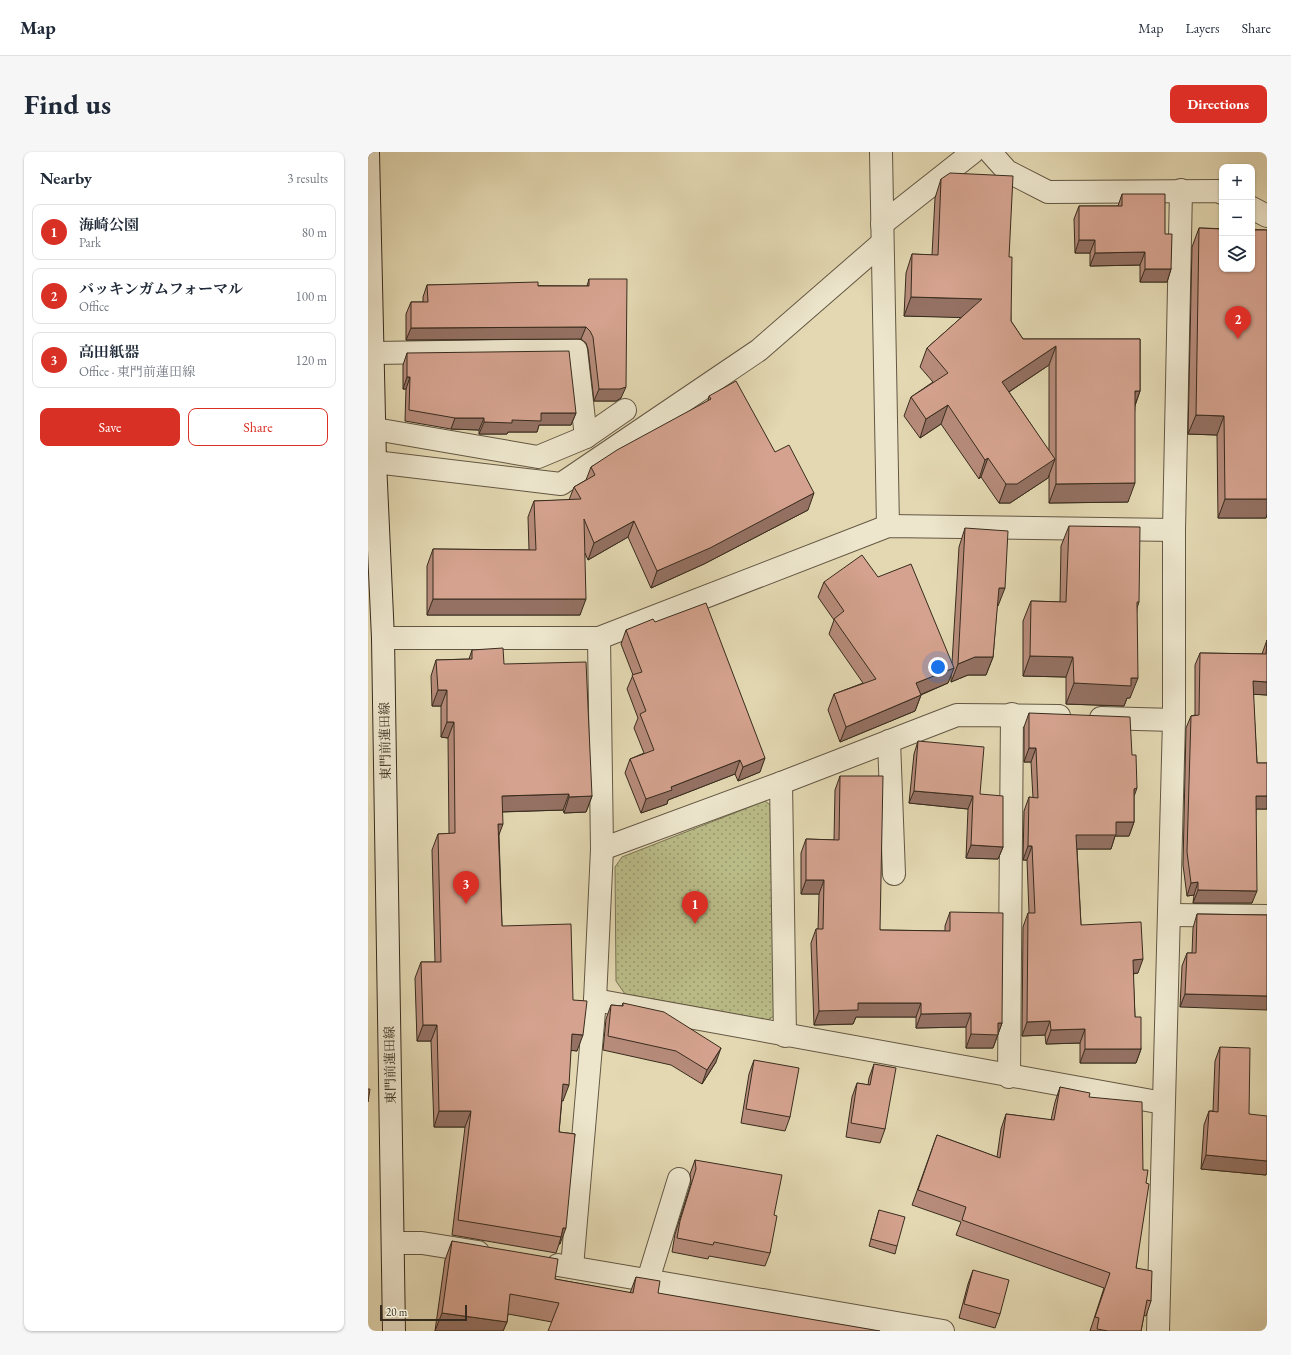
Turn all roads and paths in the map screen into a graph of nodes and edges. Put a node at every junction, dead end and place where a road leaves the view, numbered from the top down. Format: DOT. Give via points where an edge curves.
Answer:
graph roads {
  1 [pos="368,152"];
  2 [pos="881,152"];
  3 [pos="973,152"];
  4 [pos="990,152"];
  5 [pos="1181,190"];
  6 [pos="1219,192"];
  7 [pos="1255,210"];
  8 [pos="1267,216"];
  9 [pos="882,234"];
  10 [pos="373,353"];
  11 [pos="625,410"];
  12 [pos="375,429"];
  13 [pos="586,437"];
  14 [pos="375,462"];
  15 [pos="888,526"];
  16 [pos="1174,530"];
  17 [pos="383,638"];
  18 [pos="599,638"];
  19 [pos="1012,714"];
  20 [pos="1174,720"];
  21 [pos="889,741"];
  22 [pos="781,783"];
  23 [pos="602,849"];
  24 [pos="894,874"];
  25 [pos="1169,915"];
  26 [pos="1267,916"];
  27 [pos="595,1000"];
  28 [pos="785,1036"];
  29 [pos="1009,1077"];
  30 [pos="1163,1103"];
  31 [pos="679,1179"];
  32 [pos="393,1243"];
  33 [pos="501,1256"];
  34 [pos="540,1262"];
  35 [pos="572,1267"];
  36 [pos="648,1280"];
  37 [pos="394,1331"];
  38 [pos="943,1331"];
  39 [pos="1158,1331"];
  1 -- 10 [label="street, 東門前蓮田線"];
  2 -- 9 [label="street"];
  3 -- 9 [label="street"];
  4 -- 5 [label="street" via="1007,171 1048,192"];
  5 -- 6 [label="street"];
  5 -- 16 [label="street"];
  7 -- 8 [label="street"];
  9 -- 14 [label="street" via="759,350 561,484"];
  9 -- 15 [label="street"];
  10 -- 12 [label="street, 東門前蓮田線"];
  10 -- 13 [label="street" via="576,350"];
  11 -- 13 [label="street"];
  12 -- 13 [label="street" via="538,457"];
  12 -- 14 [label="street, 東門前蓮田線"];
  14 -- 17 [label="street, 東門前蓮田線"];
  15 -- 16 [label="street"];
  15 -- 18 [label="street"];
  16 -- 20 [label="street"];
  17 -- 18 [label="street"];
  17 -- 32 [label="street, 東門前蓮田線"];
  18 -- 23 [label="street"];
  19 -- 20 [label="street"];
  19 -- 21 [label="street" via="957,715"];
  19 -- 29 [label="street"];
  20 -- 25 [label="street"];
  21 -- 22 [label="street"];
  21 -- 24 [label="street"];
  22 -- 23 [label="street"];
  22 -- 28 [label="street"];
  23 -- 27 [label="street"];
  25 -- 26 [label="street"];
  25 -- 30 [label="street"];
  27 -- 28 [label="street"];
  27 -- 35 [label="street"];
  28 -- 29 [label="street"];
  29 -- 30 [label="street"];
  30 -- 39 [label="street"];
  31 -- 36 [label="street"];
  32 -- 33 [label="street" via="422,1243"];
  32 -- 37 [label="street, 東門前蓮田線"];
  34 -- 35 [label="street"];
  35 -- 36 [label="street"];
  36 -- 38 [label="street"];
}
